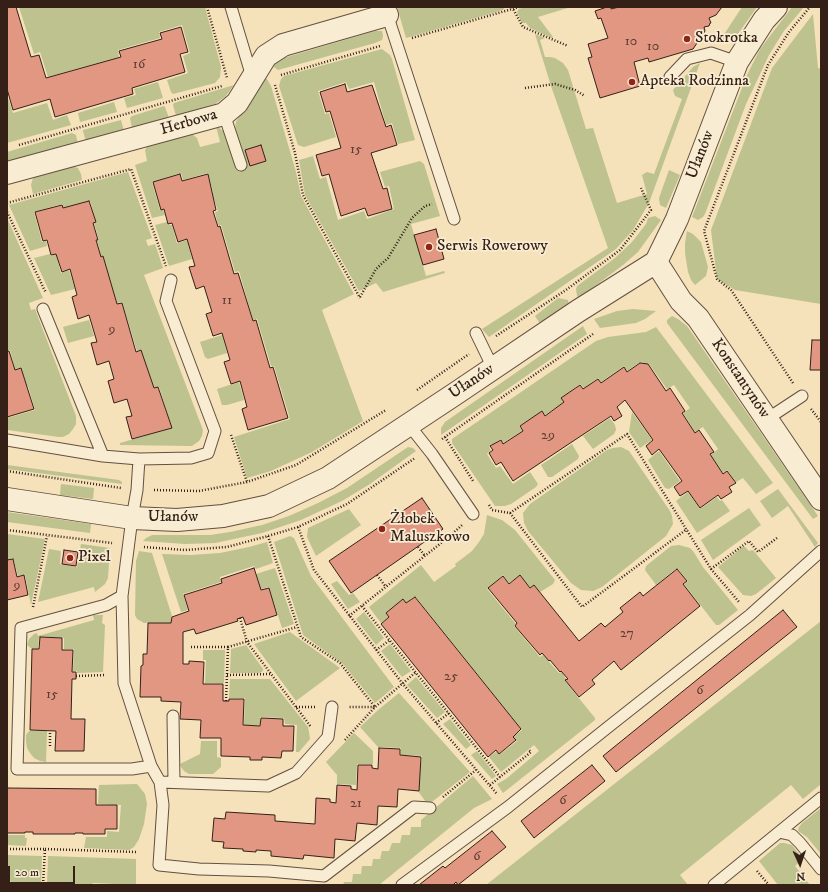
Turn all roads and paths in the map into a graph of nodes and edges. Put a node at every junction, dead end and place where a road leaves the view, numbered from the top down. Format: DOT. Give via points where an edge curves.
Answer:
graph roads {
  1 [pos="207,7"];
  2 [pos="231,7"];
  3 [pos="519,7"];
  4 [pos="776,7"];
  5 [pos="810,7"];
  6 [pos="512,8"];
  7 [pos="386,11"];
  8 [pos="397,43"];
  9 [pos="568,46"];
  10 [pos="737,62"];
  11 [pos="262,77"];
  12 [pos="670,78"];
  13 [pos="525,88"];
  14 [pos="585,96"];
  15 [pos="224,114"];
  16 [pos="14,146"];
  17 [pos="241,165"];
  18 [pos="7,173"];
  19 [pos="641,188"];
  20 [pos="447,198"];
  21 [pos="7,203"];
  22 [pos="7,212"];
  23 [pos="454,219"];
  24 [pos="656,262"];
  25 [pos="171,280"];
  26 [pos="42,309"];
  27 [pos="476,333"];
  28 [pos="482,346"];
  29 [pos="494,368"];
  30 [pos="414,392"];
  31 [pos="802,396"];
  32 [pos="389,409"];
  33 [pos="767,419"];
  34 [pos="409,425"];
  35 [pos="444,437"];
  36 [pos="7,440"];
  37 [pos="103,456"];
  38 [pos="139,459"];
  39 [pos="7,471"];
  40 [pos="475,483"];
  41 [pos="138,490"];
  42 [pos="7,499"];
  43 [pos="821,499"];
  44 [pos="488,503"];
  45 [pos="510,513"];
  46 [pos="474,514"];
  47 [pos="132,518"];
  48 [pos="298,527"];
  49 [pos="687,528"];
  50 [pos="47,536"];
  51 [pos="268,536"];
  52 [pos="450,536"];
  53 [pos="777,538"];
  54 [pos="418,547"];
  55 [pos="821,551"];
  56 [pos="425,556"];
  57 [pos="711,569"];
  58 [pos="377,575"];
  59 [pos="386,587"];
  60 [pos="122,596"];
  61 [pos="362,606"];
  62 [pos="32,612"];
  63 [pos="750,615"];
  64 [pos="350,616"];
  65 [pos="240,618"];
  66 [pos="297,626"];
  67 [pos="390,640"];
  68 [pos="247,642"];
  69 [pos="191,646"];
  70 [pos="228,647"];
  71 [pos="376,650"];
  72 [pos="416,672"];
  73 [pos="272,674"];
  74 [pos="227,675"];
  75 [pos="76,676"];
  76 [pos="106,676"];
  77 [pos="403,684"];
  78 [pos="226,701"];
  79 [pos="332,707"];
  80 [pos="449,713"];
  81 [pos="173,716"];
  82 [pos="436,723"];
  83 [pos="311,729"];
  84 [pos="50,731"];
  85 [pos="50,746"];
  86 [pos="529,750"];
  87 [pos="151,766"];
  88 [pos="476,770"];
  89 [pos="500,777"];
  90 [pos="160,782"];
  91 [pos="174,782"];
  92 [pos="490,785"];
  93 [pos="452,790"];
  94 [pos="821,798"];
  95 [pos="508,807"];
  96 [pos="430,808"];
  97 [pos="779,832"];
  98 [pos="7,849"];
  99 [pos="45,849"];
  100 [pos="136,852"];
  101 [pos="821,869"];
  102 [pos="7,882"];
  103 [pos="10,885"];
  104 [pos="43,885"];
  105 [pos="402,885"];
  106 [pos="714,885"];
  1 -- 16 [label="path" via="228,84"];
  2 -- 11 [label="lane"];
  3 -- 6 [label="path"];
  4 -- 10 [label="street, Ułanów" via="764,20"];
  5 -- 31 [label="path" via="789,32 768,64 704,231 717,279 731,290"];
  6 -- 8 [label="path"];
  6 -- 9 [label="path" via="523,27"];
  7 -- 8 [label="lane"];
  7 -- 11 [label="street, Herbowa" via="283,45 266,56"];
  8 -- 11 [label="path"];
  8 -- 20 [label="lane"];
  10 -- 12 [label="lane" via="711,53 687,59"];
  10 -- 24 [label="street, Ułanów" via="677,219"];
  11 -- 15 [label="street, Herbowa"];
  11 -- 20 [label="path" via="295,153 303,195 360,298 376,269 388,258 412,218 425,206"];
  13 -- 14 [label="path" via="554,84"];
  15 -- 17 [label="lane"];
  15 -- 18 [label="street, Herbowa"];
  19 -- 28 [label="path" via="651,210 620,250"];
  20 -- 23 [label="lane"];
  21 -- 25 [label="path" via="131,169"];
  22 -- 26 [label="path" via="50,302"];
  24 -- 29 [label="street, Ułanów"];
  24 -- 33 [label="street, Konstantynów" via="681,301 698,318"];
  25 -- 38 [label="lane" via="166,301 214,431 208,453 190,458"];
  26 -- 37 [label="lane"];
  27 -- 28 [label="lane"];
  28 -- 29 [label="lane"];
  28 -- 30 [label="path"];
  29 -- 34 [label="street, Ułanów"];
  31 -- 33 [label="lane"];
  32 -- 41 [label="path" via="296,465 247,482 198,491"];
  33 -- 43 [label="street, Konstantynów"];
  34 -- 46 [label="lane"];
  34 -- 47 [label="street, Ułanów" via="328,478 269,506 223,516 177,520"];
  35 -- 40 [label="path"];
  36 -- 37 [label="lane"];
  37 -- 38 [label="lane"];
  38 -- 41 [label="lane"];
  39 -- 41 [label="path"];
  41 -- 47 [label="lane"];
  42 -- 47 [label="street, Ułanów"];
  44 -- 45 [label="path" via="492,510"];
  45 -- 49 [label="path" via="582,607"];
  45 -- 49 [label="path" via="627,434"];
  47 -- 60 [label="lane"];
  48 -- 64 [label="path" via="314,570"];
  49 -- 57 [label="path"];
  50 -- 62 [label="path"];
  51 -- 66 [label="path"];
  52 -- 56 [label="path"];
  53 -- 57 [label="path" via="758,552 749,541"];
  54 -- 56 [label="path"];
  55 -- 63 [label="lane"];
  56 -- 59 [label="path"];
  57 -- 63 [label="path"];
  58 -- 59 [label="path"];
  59 -- 61 [label="path"];
  60 -- 87 [label="lane" via="124,684"];
  60 -- 87 [label="lane" via="106,605 21,628 17,769 132,769"];
  61 -- 64 [label="path"];
  61 -- 67 [label="path"];
  63 -- 95 [label="lane"];
  64 -- 71 [label="path"];
  65 -- 68 [label="path"];
  66 -- 68 [label="path"];
  66 -- 77 [label="path" via="300,637 340,663 375,707"];
  67 -- 71 [label="path"];
  67 -- 72 [label="path"];
  68 -- 70 [label="path"];
  68 -- 73 [label="path"];
  69 -- 70 [label="path"];
  70 -- 74 [label="path"];
  71 -- 77 [label="path"];
  72 -- 77 [label="path"];
  72 -- 80 [label="path"];
  73 -- 74 [label="path"];
  73 -- 83 [label="path"];
  74 -- 78 [label="path"];
  75 -- 76 [label="path"];
  77 -- 82 [label="path"];
  79 -- 91 [label="lane" via="328,737 296,773 268,786"];
  80 -- 82 [label="path"];
  80 -- 89 [label="path"];
  81 -- 91 [label="lane"];
  82 -- 88 [label="path"];
  84 -- 85 [label="path"];
  86 -- 89 [label="path" via="531,752"];
  87 -- 90 [label="lane"];
  88 -- 92 [label="path"];
  88 -- 93 [label="path"];
  89 -- 92 [label="path"];
  90 -- 91 [label="lane"];
  90 -- 96 [label="lane" via="163,805 158,865 165,866 324,876 414,807"];
  92 -- 95 [label="path"];
  94 -- 97 [label="lane"];
  95 -- 105 [label="lane"];
  97 -- 101 [label="lane" via="792,835"];
  97 -- 106 [label="lane"];
  98 -- 99 [label="path"];
  99 -- 100 [label="path"];
  99 -- 104 [label="path"];
  102 -- 103 [label="path"];
}
